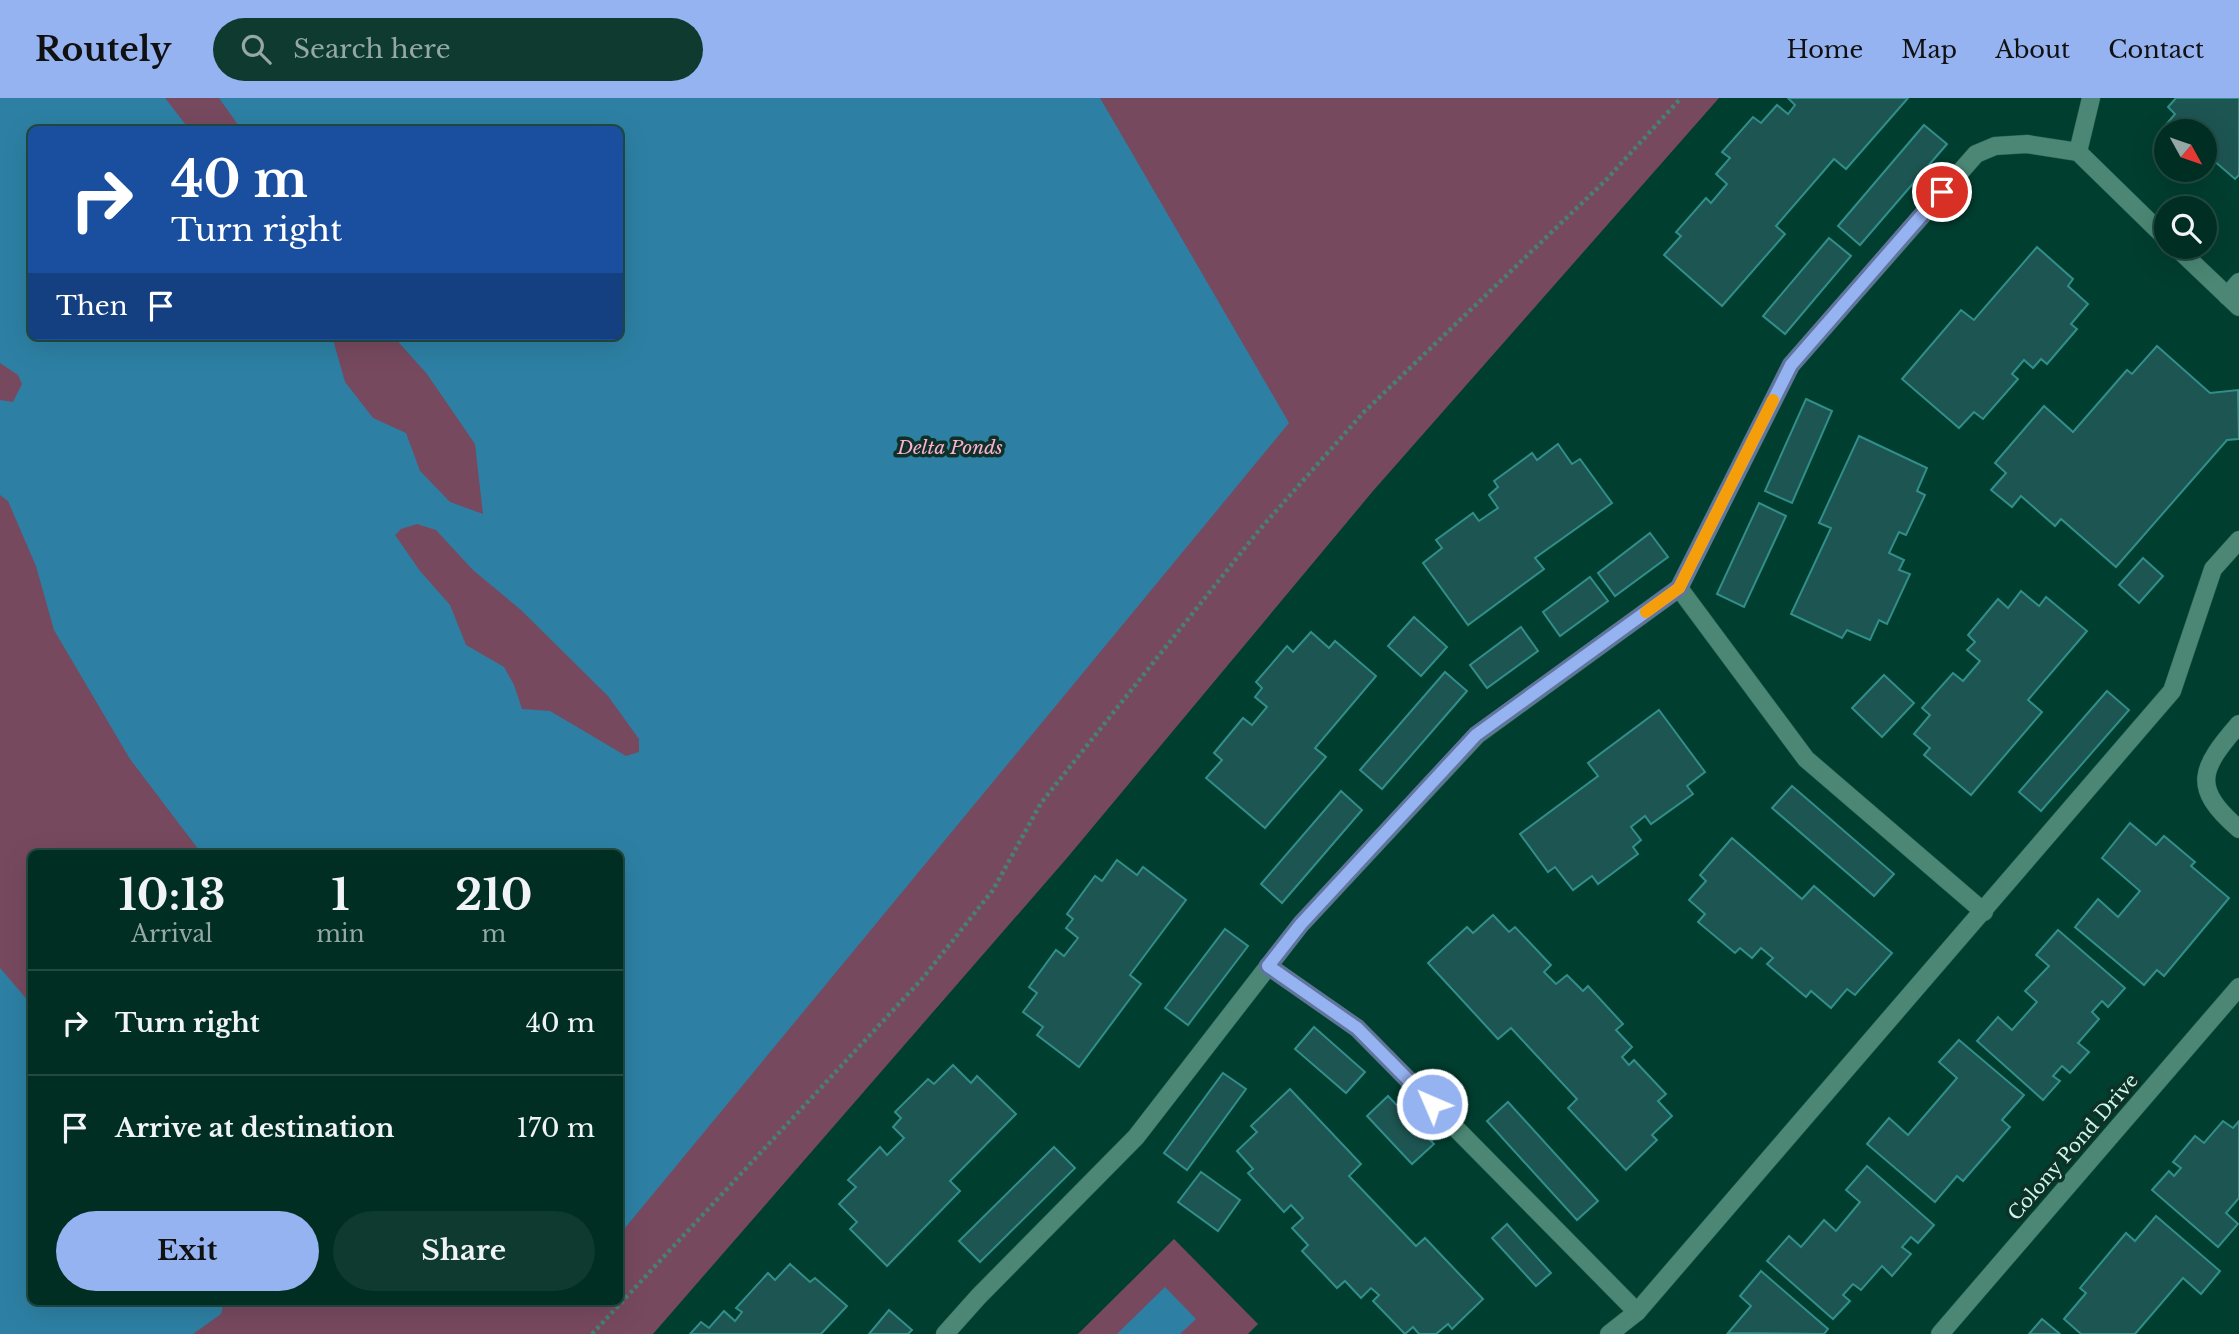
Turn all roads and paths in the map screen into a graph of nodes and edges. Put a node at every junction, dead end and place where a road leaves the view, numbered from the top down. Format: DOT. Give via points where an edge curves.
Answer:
graph roads {
  1 [pos="1681,98"];
  2 [pos="2091,98"];
  3 [pos="2078,152"];
  4 [pos="2154,226"];
  5 [pos="2189,259"];
  6 [pos="2239,282"];
  7 [pos="2233,301"];
  8 [pos="2239,540"];
  9 [pos="1679,588"];
  10 [pos="2239,724"];
  11 [pos="2239,829"];
  12 [pos="1984,912"];
  13 [pos="1268,966"];
  14 [pos="2239,987"];
  15 [pos="623,1301"];
  16 [pos="619,1305"];
  17 [pos="1637,1312"];
  18 [pos="592,1334"];
  19 [pos="946,1334"];
  20 [pos="1609,1334"];
  21 [pos="1940,1334"];
  1 -- 15 [label="path" via="1606,180 1363,412 1260,528 1041,803 993,890 922,979"];
  2 -- 3 [label="street"];
  3 -- 4 [label="street"];
  3 -- 9 [label="street" via="2027,144 1995,146 1976,154 1791,365"];
  5 -- 7 [label="street"];
  6 -- 7 [label="street"];
  8 -- 12 [label="street" via="2213,569 2172,691"];
  9 -- 12 [label="street" via="1807,759"];
  9 -- 13 [label="street" via="1476,735 1301,924"];
  10 -- 11 [label="street" via="2213,755 2206,784 2210,799"];
  12 -- 17 [label="street"];
  13 -- 17 [label="street" via="1357,1028"];
  13 -- 19 [label="street" via="1136,1137"];
  14 -- 21 [label="street, Colony Pond Drive"];
  16 -- 18 [label="path"];
  17 -- 20 [label="street"];
}
